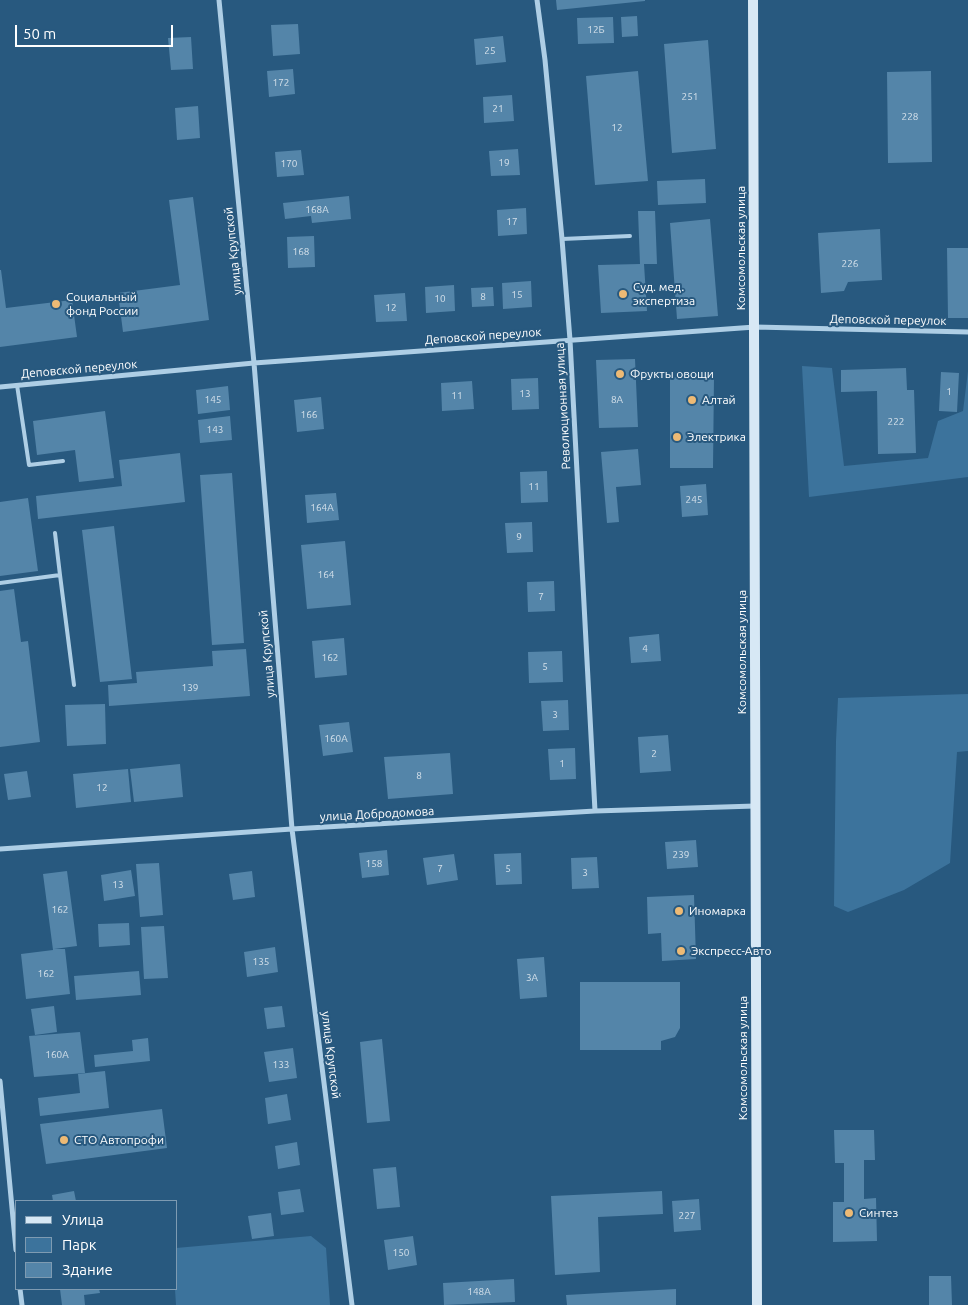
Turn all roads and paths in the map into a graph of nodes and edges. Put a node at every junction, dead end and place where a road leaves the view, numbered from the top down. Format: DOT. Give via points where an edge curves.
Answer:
graph roads {
  1 [pos="219,0"];
  2 [pos="536,0"];
  3 [pos="753,0"];
  4 [pos="630,236"];
  5 [pos="562,239"];
  6 [pos="755,327"];
  7 [pos="968,332"];
  8 [pos="570,340"];
  9 [pos="254,362"];
  10 [pos="17,385"];
  11 [pos="0,387"];
  12 [pos="63,461"];
  13 [pos="55,533"];
  14 [pos="60,575"];
  15 [pos="0,583"];
  16 [pos="74,686"];
  17 [pos="755,806"];
  18 [pos="595,812"];
  19 [pos="292,829"];
  20 [pos="0,848"];
  21 [pos="0,1081"];
  22 [pos="15,1239"];
  23 [pos="20,1290"];
  24 [pos="22,1305"];
  25 [pos="352,1305"];
  26 [pos="757,1305"];
  1 -- 9 [label="street, улица Крупской"];
  2 -- 5 [label="street, Революционная улица"];
  3 -- 6 [label="main road, Комсомольская улица"];
  4 -- 5 [label="lane"];
  5 -- 8 [label="street, Революционная улица"];
  6 -- 7 [label="street, Деповской переулок"];
  6 -- 8 [label="street, Деповской переулок"];
  6 -- 17 [label="main road, Комсомольская улица"];
  8 -- 9 [label="street, Деповской переулок"];
  8 -- 18 [label="street, Революционная улица"];
  9 -- 10 [label="street, Деповской переулок"];
  9 -- 19 [label="street, улица Крупской"];
  10 -- 11 [label="street, Деповской переулок"];
  10 -- 12 [label="lane" via="29,465"];
  13 -- 14 [label="lane"];
  14 -- 15 [label="lane"];
  14 -- 16 [label="lane"];
  17 -- 18 [label="street, улица Добродомова"];
  17 -- 26 [label="main road, Комсомольская улица"];
  18 -- 19 [label="street, улица Добродомова"];
  19 -- 20 [label="street, улица Добродомова"];
  19 -- 25 [label="street, улица Крупской"];
  21 -- 22 [label="street"];
  23 -- 24 [label="street"];
}
